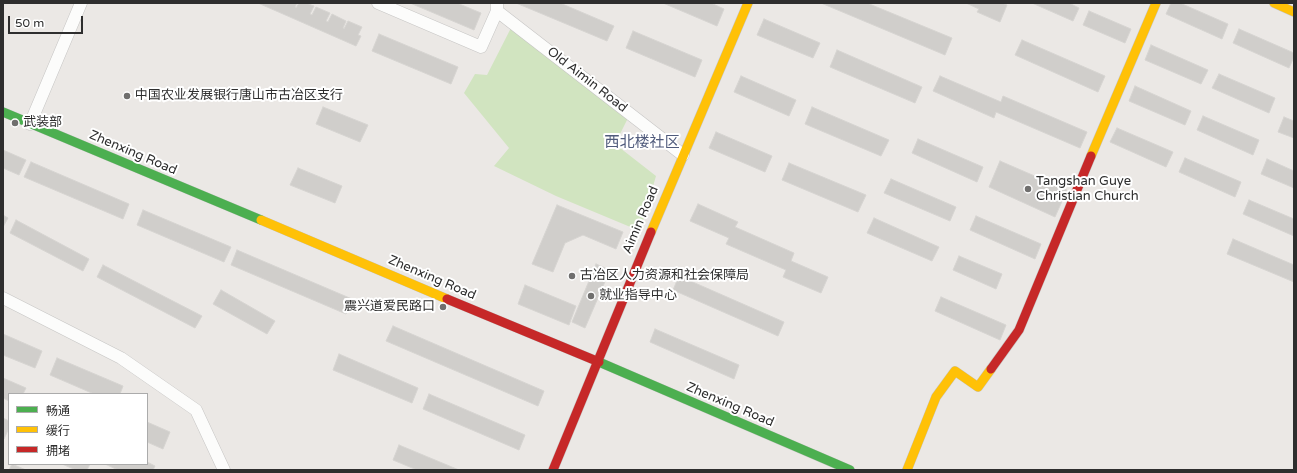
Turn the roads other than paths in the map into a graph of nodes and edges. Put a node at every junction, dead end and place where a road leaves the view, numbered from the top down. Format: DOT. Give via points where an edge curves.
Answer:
graph roads {
  1 [pos="81,3"];
  2 [pos="378,3"];
  3 [pos="748,3"];
  4 [pos="1156,3"];
  5 [pos="1274,3"];
  6 [pos="497,7"];
  7 [pos="1294,12"];
  8 [pos="3,112"];
  9 [pos="30,124"];
  10 [pos="683,155"];
  11 [pos="3,298"];
  12 [pos="596,361"];
  13 [pos="224,470"];
  14 [pos="553,470"];
  15 [pos="850,470"];
  16 [pos="907,470"];
  1 -- 9 [label="street"];
  2 -- 6 [label="street" via="481,47"];
  3 -- 10 [label="street, Aimin Road"];
  4 -- 16 [label="street" via="1019,330 978,387 955,371 936,397"];
  5 -- 7 [label="street"];
  6 -- 10 [label="street, Old Aimin Road"];
  8 -- 9 [label="street, Zhenxing Road"];
  9 -- 12 [label="street, Zhenxing Road"];
  10 -- 12 [label="street, Aimin Road"];
  11 -- 13 [label="street" via="121,358 196,410"];
  12 -- 14 [label="street, Aimin Road"];
  12 -- 15 [label="street, Zhenxing Road"];
}
